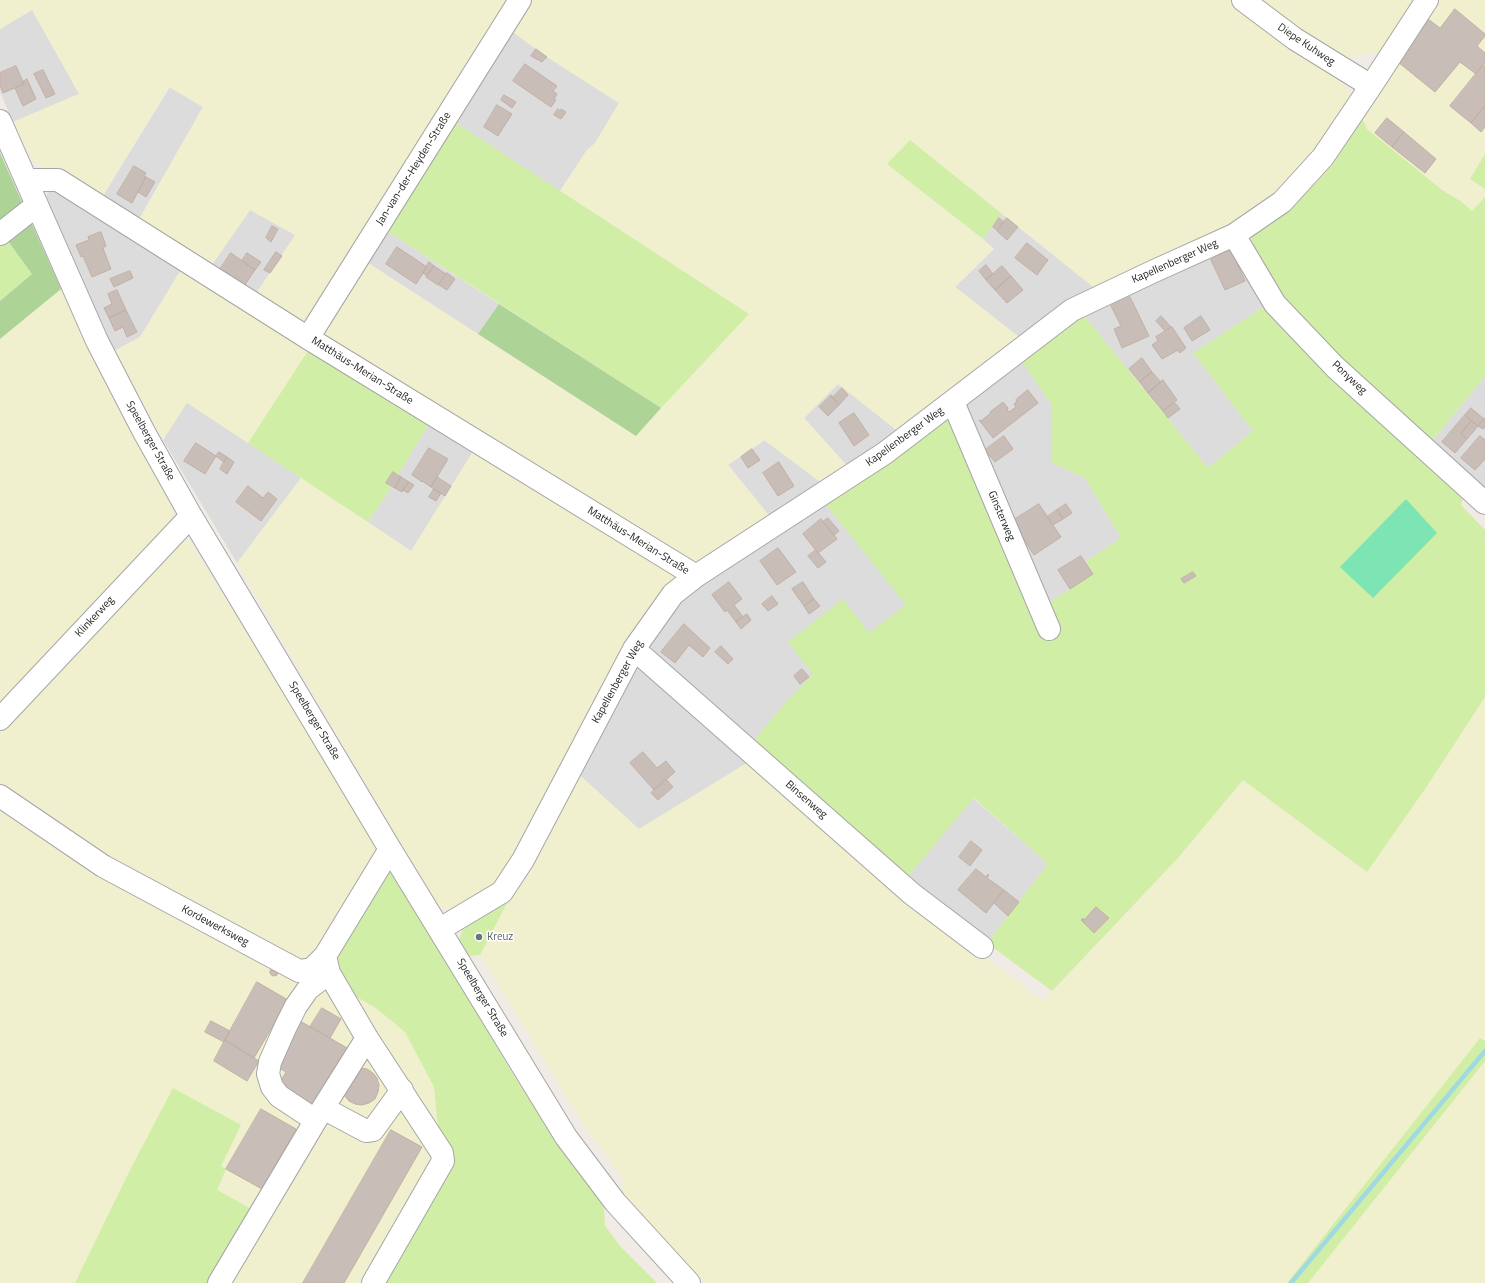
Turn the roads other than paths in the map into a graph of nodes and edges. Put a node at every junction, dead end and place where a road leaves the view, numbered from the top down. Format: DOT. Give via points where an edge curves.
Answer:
graph roads {
  1 [pos="520,0"];
  2 [pos="1243,0"];
  3 [pos="1427,0"];
  4 [pos="1371,86"];
  5 [pos="1,126"];
  6 [pos="26,180"];
  7 [pos="37,205"];
  8 [pos="0,234"];
  9 [pos="1234,235"];
  10 [pos="308,338"];
  11 [pos="953,402"];
  12 [pos="1485,503"];
  13 [pos="191,516"];
  14 [pos="696,576"];
  15 [pos="1049,629"];
  16 [pos="634,649"];
  17 [pos="0,719"];
  18 [pos="0,796"];
  19 [pos="390,849"];
  20 [pos="440,929"];
  21 [pos="982,947"];
  22 [pos="327,964"];
  23 [pos="367,1038"];
  24 [pos="402,1090"];
  25 [pos="319,1114"];
  26 [pos="219,1283"];
  27 [pos="373,1283"];
  28 [pos="689,1283"];
  1 -- 10 [label="street, Jan-van-der-Heyden-Straße"];
  2 -- 4 [label="street, Diepe Kuhweg" via="1295,39"];
  3 -- 4 [label="street, Kapellenberger Weg"];
  4 -- 9 [label="street, Kapellenberger Weg" via="1323,157 1282,202"];
  5 -- 6 [label="street, Speelberger Straße"];
  6 -- 7 [label="street, Speelberger Straße"];
  6 -- 10 [label="street, Matthäus-Merian-Straße" via="58,180"];
  7 -- 8 [label="street"];
  7 -- 13 [label="street, Speelberger Straße" via="97,341"];
  9 -- 11 [label="street, Kapellenberger Weg" via="1072,310"];
  9 -- 12 [label="street, Ponyweg" via="1276,304 1335,366"];
  10 -- 14 [label="street, Matthäus-Merian-Straße"];
  11 -- 14 [label="street, Kapellenberger Weg" via="885,453"];
  11 -- 15 [label="street, Ginsterweg"];
  13 -- 17 [label="street, Klinkerweg"];
  13 -- 19 [label="street, Speelberger Straße"];
  14 -- 16 [label="street, Kapellenberger Weg" via="673,594"];
  16 -- 20 [label="street, Kapellenberger Weg" via="523,860 502,892"];
  16 -- 21 [label="street, Binsenweg" via="912,894"];
  18 -- 22 [label="street, Kordewerksweg" via="103,866 299,971"];
  19 -- 20 [label="street, Speelberger Straße"];
  19 -- 22 [label="street, Kordewerksweg"];
  20 -- 28 [label="street, Speelberger Straße" via="566,1137 615,1202"];
  22 -- 23 [label="street"];
  22 -- 25 [label="street" via="296,1006 270,1062 268,1074 279,1096"];
  23 -- 24 [label="street"];
  23 -- 25 [label="street"];
  24 -- 25 [label="street" via="373,1130 366,1131"];
  24 -- 27 [label="street" via="442,1152 443,1161"];
  25 -- 26 [label="street"];
}
